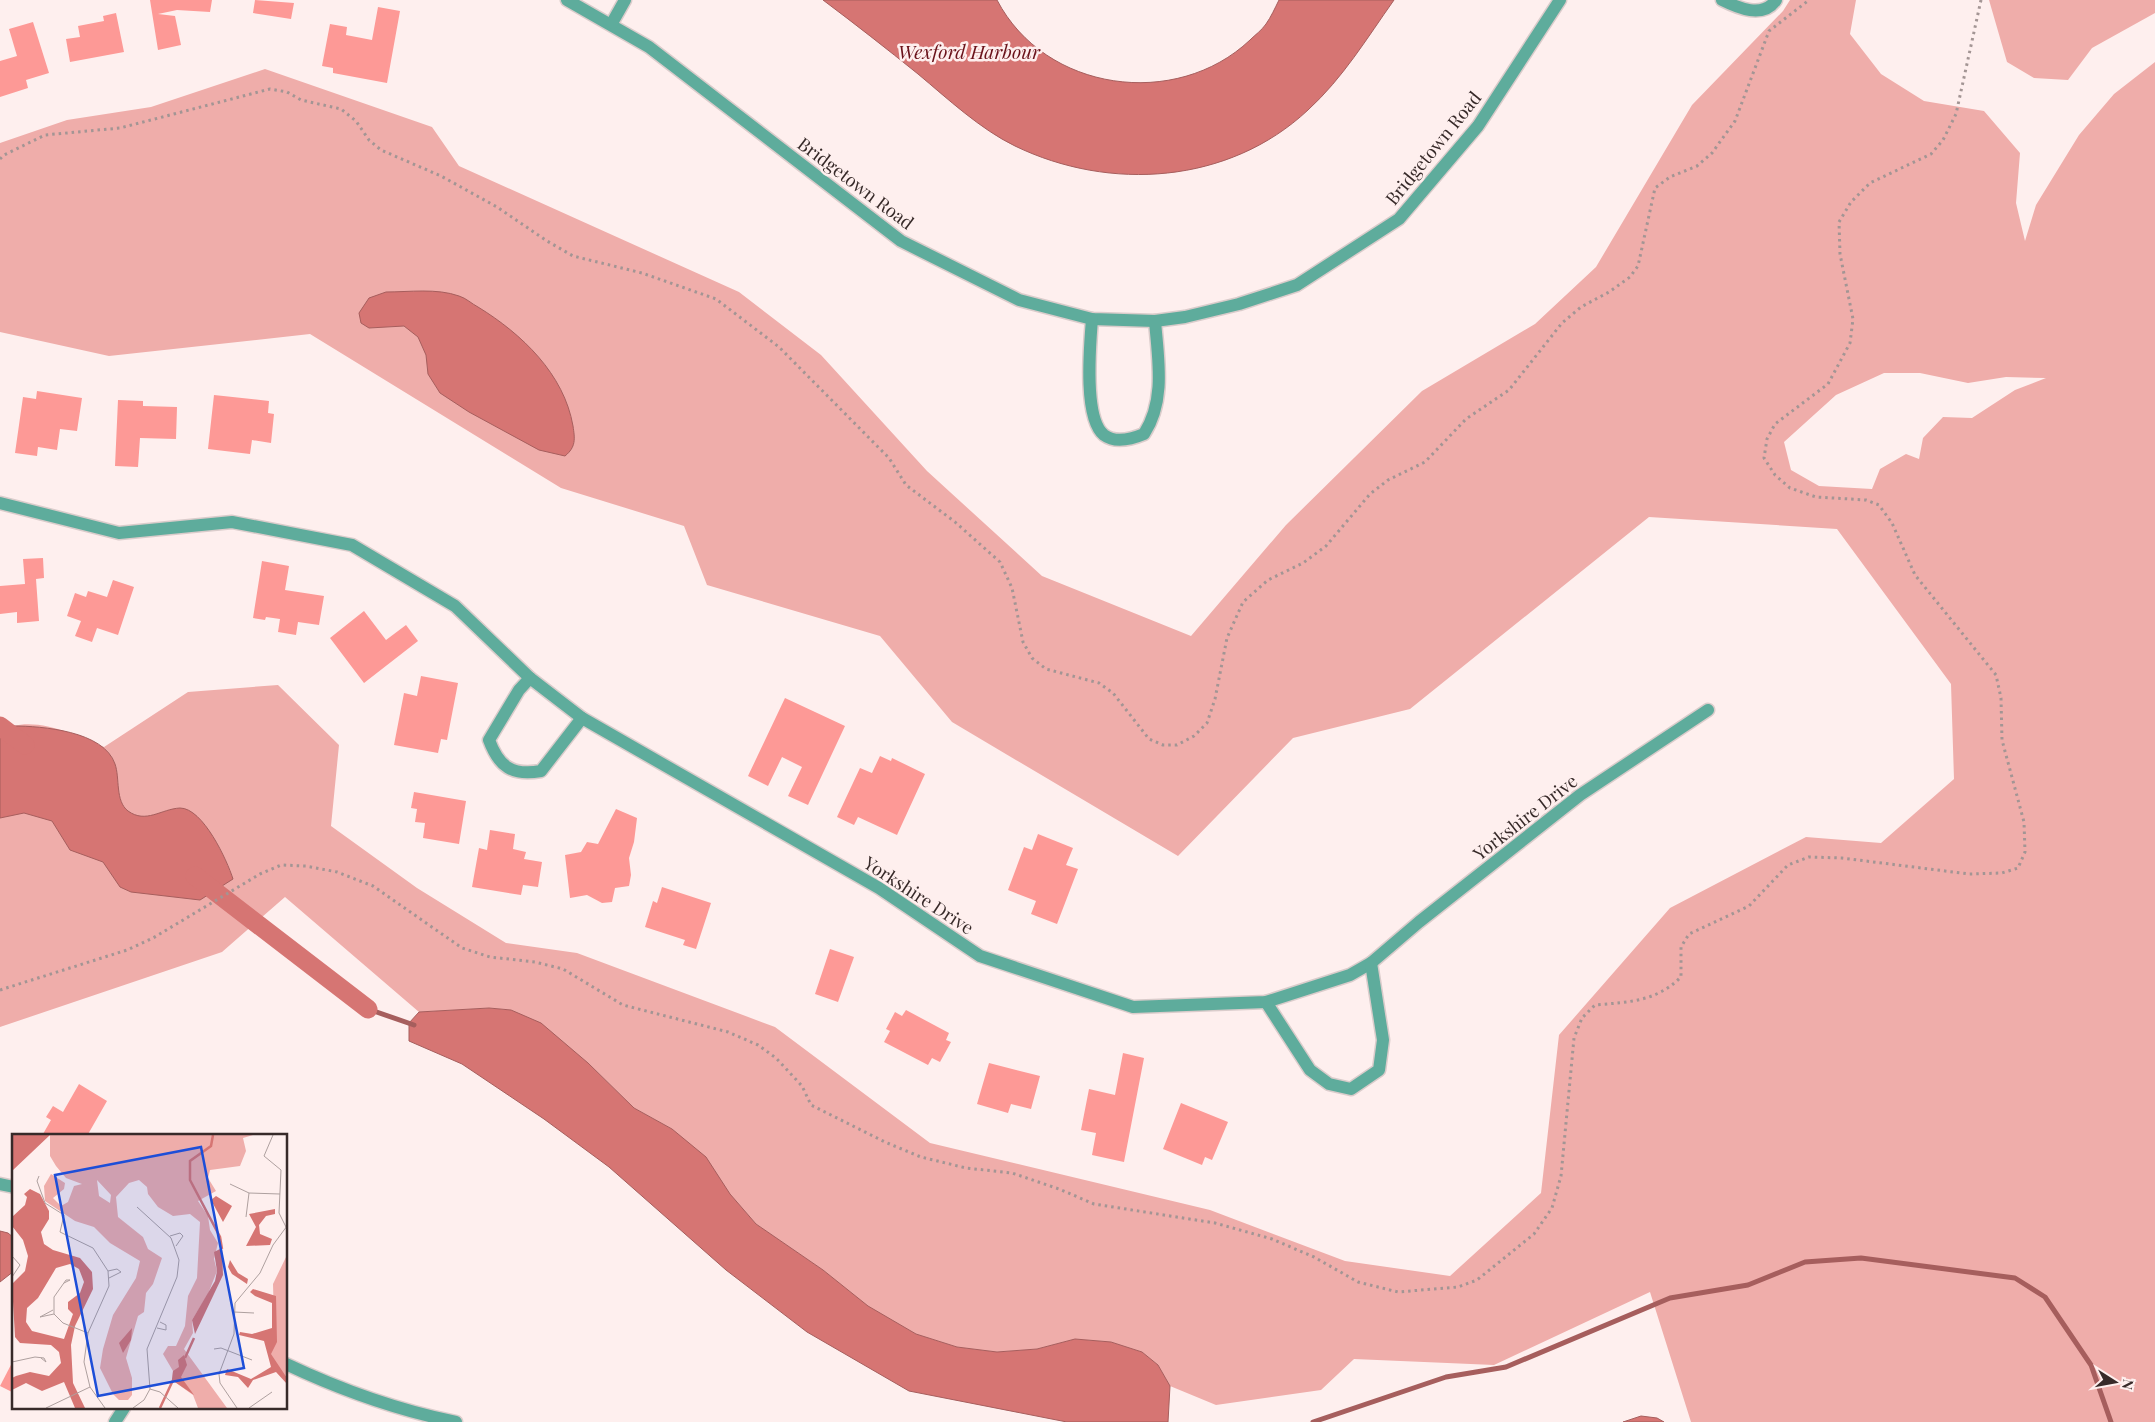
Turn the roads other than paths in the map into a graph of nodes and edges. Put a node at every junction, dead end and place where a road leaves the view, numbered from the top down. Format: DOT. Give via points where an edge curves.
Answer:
graph roads {
  1 [pos="567,0"];
  2 [pos="625,0"];
  3 [pos="1560,0"];
  4 [pos="1722,0"];
  5 [pos="1776,0"];
  6 [pos="612,24"];
  7 [pos="1092,319"];
  8 [pos="1155,321"];
  9 [pos="0,504"];
  10 [pos="530,678"];
  11 [pos="1708,710"];
  12 [pos="582,718"];
  13 [pos="1371,963"];
  14 [pos="1266,1002"];
  15 [pos="288,1365"];
  16 [pos="123,1410"];
  17 [pos="115,1422"];
  18 [pos="456,1422"];
  1 -- 6 [label="street, Bridgetown Road"];
  2 -- 6 [label="street"];
  3 -- 8 [label="street, Bridgetown Road" via="1478,126 1400,219 1297,285 1239,304"];
  4 -- 5 [label="street" via="1748,10 1761,10 1772,6"];
  6 -- 7 [label="street, Bridgetown Road" via="649,47 724,103 901,241 1019,300"];
  7 -- 8 [label="street, Bridgetown Road"];
  7 -- 8 [label="street" via="1091,402 1095,421 1102,434 1120,440 1144,434 1157,408"];
  9 -- 10 [label="street, Yorkshire Drive" via="119,533 232,522 352,545 455,606"];
  10 -- 12 [label="street, Yorkshire Drive"];
  10 -- 12 [label="street" via="519,690 489,740 496,758 513,771 526,774 540,771"];
  11 -- 13 [label="street, Yorkshire Drive" via="1580,795"];
  12 -- 14 [label="street, Yorkshire Drive" via="879,888 980,956 1133,1007"];
  13 -- 14 [label="street, Yorkshire Drive" via="1350,976"];
  13 -- 14 [label="street" via="1383,1040 1379,1070 1351,1089 1329,1084 1310,1070"];
  15 -- 18 [label="street" via="336,1387 396,1408"];
  16 -- 17 [label="street"];
}
